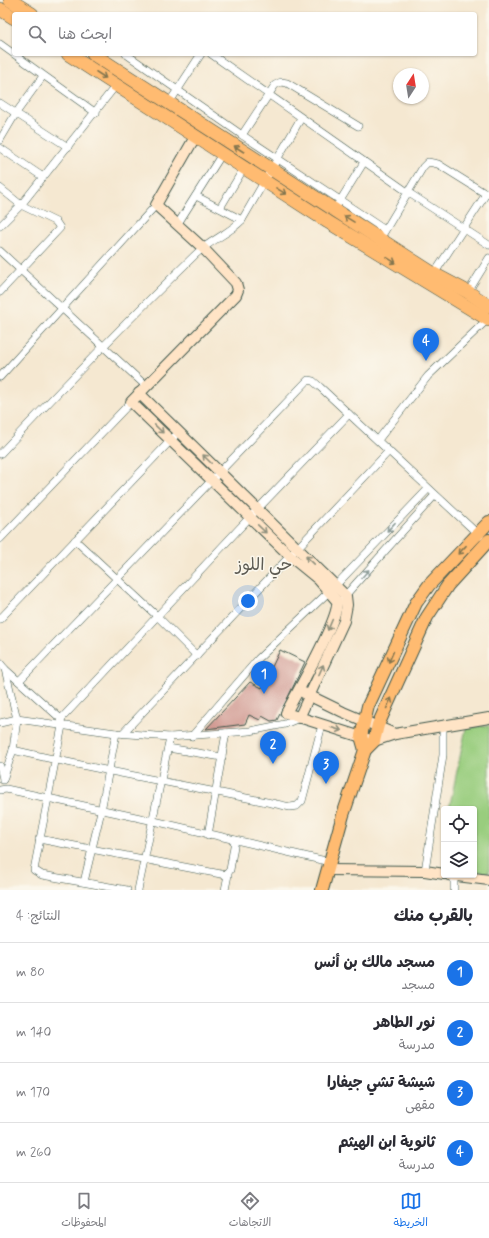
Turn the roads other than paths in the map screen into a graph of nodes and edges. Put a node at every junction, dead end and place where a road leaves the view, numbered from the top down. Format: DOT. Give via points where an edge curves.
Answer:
graph roads {
  1 [pos="10,0"];
  2 [pos="0,9"];
  3 [pos="29,12"];
  4 [pos="12,17"];
  5 [pos="0,44"];
  6 [pos="12,53"];
  7 [pos="16,56"];
  8 [pos="71,56"];
  9 [pos="99,56"];
  10 [pos="129,56"];
  11 [pos="200,56"];
  12 [pos="213,56"];
  13 [pos="125,74"];
  14 [pos="43,76"];
  15 [pos="116,86"];
  16 [pos="178,90"];
  17 [pos="269,95"];
  18 [pos="0,102"];
  19 [pos="169,103"];
  20 [pos="96,112"];
  21 [pos="16,113"];
  22 [pos="302,118"];
  23 [pos="358,126"];
  24 [pos="242,135"];
  25 [pos="195,137"];
  26 [pos="0,140"];
  27 [pos="68,147"];
  28 [pos="0,148"];
  29 [pos="222,154"];
  30 [pos="364,162"];
  31 [pos="244,168"];
  32 [pos="271,170"];
  33 [pos="43,177"];
  34 [pos="0,188"];
  35 [pos="409,193"];
  36 [pos="487,193"];
  37 [pos="196,196"];
  38 [pos="21,205"];
  39 [pos="156,205"];
  40 [pos="337,206"];
  41 [pos="220,208"];
  42 [pos="242,220"];
  43 [pos="328,222"];
  44 [pos="178,225"];
  45 [pos="0,226"];
  46 [pos="463,227"];
  47 [pos="382,234"];
  48 [pos="489,245"];
  49 [pos="202,248"];
  50 [pos="0,251"];
  51 [pos="489,258"];
  52 [pos="21,270"];
  53 [pos="434,274"];
  54 [pos="0,292"];
  55 [pos="468,292"];
  56 [pos="62,310"];
  57 [pos="489,316"];
  58 [pos="102,346"];
  59 [pos="1,374"];
  60 [pos="143,389"];
  61 [pos="131,402"];
  62 [pos="349,414"];
  63 [pos="179,431"];
  64 [pos="378,440"];
  65 [pos="171,441"];
  66 [pos="389,451"];
  67 [pos="0,454"];
  68 [pos="219,471"];
  69 [pos="211,481"];
  70 [pos="428,488"];
  71 [pos="435,495"];
  72 [pos="258,509"];
  73 [pos="403,515"];
  74 [pos="250,517"];
  75 [pos="412,522"];
  76 [pos="489,522"];
  77 [pos="478,534"];
  78 [pos="0,539"];
  79 [pos="75,540"];
  80 [pos="488,541"];
  81 [pos="298,549"];
  82 [pos="291,557"];
  83 [pos="321,576"];
  84 [pos="117,578"];
  85 [pos="332,588"];
  86 [pos="342,598"];
  87 [pos="416,603"];
  88 [pos="432,609"];
  89 [pos="157,616"];
  90 [pos="0,619"];
  91 [pos="197,656"];
  92 [pos="2,666"];
  93 [pos="19,681"];
  94 [pos="298,690"];
  95 [pos="310,695"];
  96 [pos="286,713"];
  97 [pos="300,718"];
  98 [pos="489,718"];
  99 [pos="17,719"];
  100 [pos="364,721"];
  101 [pos="61,722"];
  102 [pos="0,723"];
  103 [pos="285,724"];
  104 [pos="322,725"];
  105 [pos="378,725"];
  106 [pos="443,725"];
  107 [pos="119,733"];
  108 [pos="226,733"];
  109 [pos="395,734"];
  110 [pos="192,736"];
  111 [pos="360,736"];
  112 [pos="170,738"];
  113 [pos="374,741"];
  114 [pos="168,748"];
  115 [pos="13,750"];
  116 [pos="365,750"];
  117 [pos="222,757"];
  118 [pos="54,760"];
  119 [pos="0,766"];
  120 [pos="108,770"];
  121 [pos="3,780"];
  122 [pos="161,781"];
  123 [pos="3,790"];
  124 [pos="216,791"];
  125 [pos="48,798"];
  126 [pos="101,811"];
  127 [pos="154,821"];
  128 [pos="208,835"];
  129 [pos="39,839"];
  130 [pos="235,840"];
  131 [pos="92,849"];
  132 [pos="144,859"];
  133 [pos="329,866"];
  134 [pos="425,871"];
  135 [pos="441,874"];
  136 [pos="228,875"];
  137 [pos="450,878"];
  138 [pos="473,878"];
  139 [pos="489,880"];
  140 [pos="84,882"];
  141 [pos="127,890"];
  142 [pos="138,890"];
  143 [pos="224,890"];
  144 [pos="322,890"];
  145 [pos="454,890"];
  1 -- 3 [label="highway"];
  2 -- 4 [label="highway"];
  5 -- 6 [label="street"];
  7 -- 14 [label="street"];
  8 -- 15 [label="highway, one-way"];
  9 -- 13 [label="highway"];
  10 -- 16 [label="street"];
  11 -- 16 [label="street"];
  12 -- 17 [label="street"];
  13 -- 15 [label="street"];
  13 -- 19 [label="highway"];
  14 -- 20 [label="street"];
  14 -- 21 [label="street"];
  15 -- 20 [label="street"];
  15 -- 25 [label="highway"];
  16 -- 19 [label="street"];
  16 -- 24 [label="street"];
  17 -- 22 [label="street"];
  17 -- 23 [label="street" via="278,82 287,83"];
  17 -- 24 [label="street"];
  18 -- 21 [label="street"];
  32 -- 19 [label="highway, one-way"];
  20 -- 27 [label="street"];
  21 -- 26 [label="street"];
  21 -- 27 [label="street"];
  22 -- 30 [label="street"];
  22 -- 32 [label="street"];
  24 -- 32 [label="street"];
  25 -- 29 [label="highway"];
  25 -- 39 [label="street"];
  27 -- 33 [label="street"];
  28 -- 33 [label="street"];
  29 -- 31 [label="highway"];
  29 -- 37 [label="street"];
  30 -- 35 [label="street"];
  30 -- 40 [label="street"];
  31 -- 32 [label="highway"];
  31 -- 41 [label="street"];
  32 -- 40 [label="highway"];
  32 -- 42 [label="street"];
  32 -- 43 [label="highway, one-way"];
  33 -- 38 [label="street"];
  34 -- 38 [label="street"];
  35 -- 36 [label="street" via="426,164 433,162"];
  35 -- 46 [label="street"];
  35 -- 47 [label="street"];
  36 -- 46 [label="street"];
  37 -- 41 [label="street"];
  37 -- 44 [label="street"];
  38 -- 45 [label="street"];
  38 -- 52 [label="street" via="56,222 60,228"];
  39 -- 44 [label="street"];
  39 -- 56 [label="street"];
  40 -- 43 [label="street"];
  40 -- 47 [label="highway"];
  41 -- 42 [label="street"];
  42 -- 49 [label="street"];
  43 -- 57 [label="highway, one-way"];
  44 -- 49 [label="street"];
  46 -- 48 [label="street"];
  46 -- 53 [label="street"];
  47 -- 53 [label="highway"];
  49 -- 58 [label="street"];
  49 -- 60 [label="street" via="236,283 237,293"];
  50 -- 52 [label="street"];
  51 -- 55 [label="street"];
  52 -- 54 [label="street"];
  52 -- 56 [label="street"];
  53 -- 55 [label="highway"];
  55 -- 57 [label="highway"];
  56 -- 58 [label="street"];
  56 -- 59 [label="street"];
  57 -- 64 [label="street" via="428,376"];
  58 -- 60 [label="street"];
  58 -- 67 [label="street"];
  60 -- 61 [label="street"];
  60 -- 63 [label="street"];
  61 -- 65 [label="street, one-way"];
  61 -- 78 [label="street"];
  62 -- 64 [label="street"];
  62 -- 68 [label="street" via="316,384 308,380"];
  62 -- 72 [label="street"];
  63 -- 65 [label="street"];
  68 -- 63 [label="street, one-way"];
  64 -- 66 [label="street"];
  65 -- 69 [label="street"];
  65 -- 79 [label="street"];
  66 -- 70 [label="street"];
  66 -- 81 [label="street"];
  68 -- 69 [label="street"];
  68 -- 72 [label="street"];
  69 -- 74 [label="street"];
  69 -- 84 [label="street"];
  70 -- 71 [label="street"];
  70 -- 73 [label="street"];
  71 -- 75 [label="street"];
  71 -- 77 [label="street"];
  72 -- 74 [label="street"];
  72 -- 81 [label="street"];
  73 -- 75 [label="street"];
  73 -- 85 [label="street, one-way"];
  74 -- 82 [label="street, one-way"];
  74 -- 89 [label="street"];
  86 -- 75 [label="street, one-way"];
  76 -- 77 [label="main road"];
  77 -- 80 [label="street"];
  77 -- 87 [label="main road, one-way" via="429,585"];
  79 -- 84 [label="street"];
  79 -- 90 [label="street"];
  80 -- 88 [label="main road" via="448,585"];
  81 -- 82 [label="street"];
  83 -- 81 [label="street, one-way"];
  82 -- 83 [label="street"];
  82 -- 91 [label="street"];
  83 -- 85 [label="street"];
  84 -- 89 [label="street"];
  84 -- 93 [label="street"];
  85 -- 86 [label="street"];
  85 -- 110 [label="street" via="258,659"];
  86 -- 94 [label="street, one-way"];
  95 -- 86 [label="street, one-way" via="344,621 347,605"];
  87 -- 88 [label="main road"];
  87 -- 100 [label="main road, one-way" via="368,706"];
  105 -- 88 [label="main road, one-way"];
  89 -- 91 [label="street"];
  89 -- 101 [label="street"];
  91 -- 107 [label="street"];
  92 -- 93 [label="street"];
  92 -- 99 [label="street"];
  93 -- 101 [label="street"];
  94 -- 95 [label="street"];
  94 -- 96 [label="street"];
  95 -- 97 [label="street"];
  95 -- 100 [label="street"];
  96 -- 97 [label="street"];
  96 -- 103 [label="street"];
  97 -- 103 [label="street"];
  97 -- 104 [label="street"];
  98 -- 106 [label="street"];
  99 -- 101 [label="street"];
  99 -- 102 [label="street"];
  99 -- 115 [label="street"];
  100 -- 105 [label="street"];
  100 -- 111 [label="main road"];
  101 -- 107 [label="street"];
  101 -- 118 [label="street"];
  103 -- 108 [label="street"];
  104 -- 111 [label="street, one-way"];
  104 -- 124 [label="street" via="304,795 297,806 290,807"];
  105 -- 109 [label="street"];
  105 -- 113 [label="main road"];
  106 -- 109 [label="street"];
  106 -- 134 [label="street" via="443,755"];
  107 -- 112 [label="street"];
  107 -- 120 [label="street"];
  108 -- 110 [label="street"];
  108 -- 117 [label="street"];
  109 -- 113 [label="street"];
  110 -- 112 [label="street"];
  111 -- 113 [label="street"];
  111 -- 116 [label="main road"];
  112 -- 114 [label="street"];
  113 -- 116 [label="main road"];
  114 -- 117 [label="street"];
  114 -- 122 [label="street"];
  115 -- 118 [label="street"];
  115 -- 121 [label="street"];
  116 -- 133 [label="main road"];
  117 -- 124 [label="street"];
  118 -- 120 [label="street"];
  118 -- 125 [label="street"];
  119 -- 121 [label="street"];
  120 -- 122 [label="street"];
  120 -- 126 [label="street"];
  121 -- 123 [label="street"];
  122 -- 124 [label="street"];
  122 -- 127 [label="street"];
  123 -- 125 [label="street"];
  124 -- 128 [label="street"];
  125 -- 126 [label="street"];
  125 -- 129 [label="street"];
  126 -- 127 [label="street"];
  126 -- 131 [label="street"];
  127 -- 128 [label="street"];
  127 -- 132 [label="street"];
  128 -- 130 [label="street"];
  129 -- 131 [label="street"];
  129 -- 140 [label="street" via="35,872"];
  130 -- 133 [label="street"];
  130 -- 136 [label="street"];
  131 -- 132 [label="street"];
  131 -- 140 [label="street"];
  132 -- 136 [label="street"];
  132 -- 142 [label="street"];
  133 -- 134 [label="street"];
  133 -- 144 [label="main road"];
  134 -- 135 [label="street"];
  136 -- 143 [label="street"];
  137 -- 145 [label="street"];
  138 -- 139 [label="street"];
  140 -- 141 [label="street"];
}
